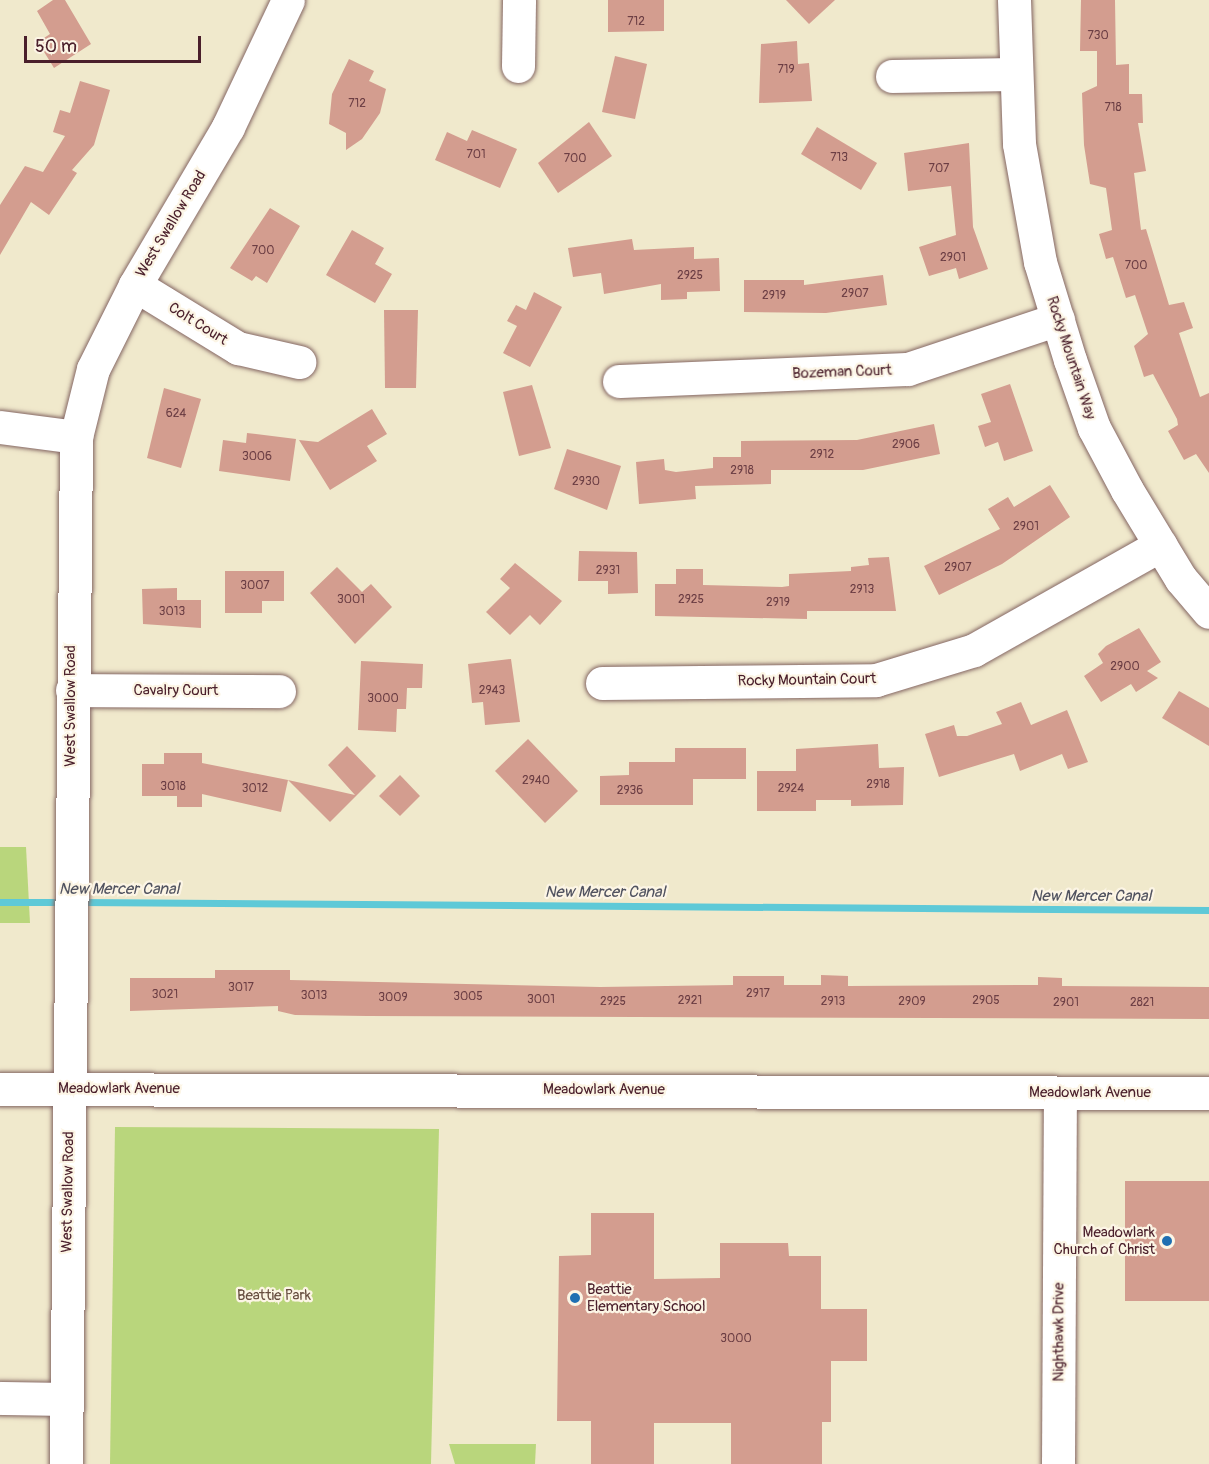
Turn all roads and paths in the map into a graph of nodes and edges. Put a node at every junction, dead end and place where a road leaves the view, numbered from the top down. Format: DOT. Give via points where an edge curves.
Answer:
graph roads {
  1 [pos="288,0"];
  2 [pos="519,0"];
  3 [pos="1014,0"];
  4 [pos="518,66"];
  5 [pos="1013,74"];
  6 [pos="892,76"];
  7 [pos="135,285"];
  8 [pos="1058,320"];
  9 [pos="299,362"];
  10 [pos="619,381"];
  11 [pos="0,427"];
  12 [pos="75,437"];
  13 [pos="1160,545"];
  14 [pos="1209,612"];
  15 [pos="602,683"];
  16 [pos="72,690"];
  17 [pos="279,692"];
  18 [pos="69,1088"];
  19 [pos="0,1089"];
  20 [pos="1060,1092"];
  21 [pos="1209,1093"];
  22 [pos="0,1398"];
  23 [pos="66,1399"];
  24 [pos="66,1464"];
  25 [pos="1058,1464"];
  1 -- 7 [label="street, West Swallow Road" via="228,127"];
  2 -- 4 [label="street"];
  3 -- 5 [label="street, Rocky Mountain Way"];
  5 -- 6 [label="street"];
  5 -- 8 [label="street, Rocky Mountain Way" via="1028,200"];
  7 -- 9 [label="street, Colt Court" via="238,348"];
  7 -- 12 [label="street, West Swallow Road" via="93,369"];
  8 -- 10 [label="street, Bozeman Court" via="908,369"];
  8 -- 13 [label="street, Rocky Mountain Way" via="1094,428"];
  11 -- 12 [label="street"];
  12 -- 16 [label="street, West Swallow Road"];
  13 -- 14 [label="street, Rocky Mountain Way"];
  13 -- 15 [label="street, Rocky Mountain Court" via="974,650 876,680"];
  16 -- 17 [label="street, Cavalry Court"];
  16 -- 18 [label="street, West Swallow Road"];
  18 -- 19 [label="street, Meadowlark Avenue"];
  18 -- 20 [label="street, Meadowlark Avenue"];
  18 -- 23 [label="street, West Swallow Road"];
  20 -- 21 [label="street, Meadowlark Avenue"];
  20 -- 25 [label="street, Nighthawk Drive"];
  22 -- 23 [label="street"];
  23 -- 24 [label="street, West Swallow Road"];
}
